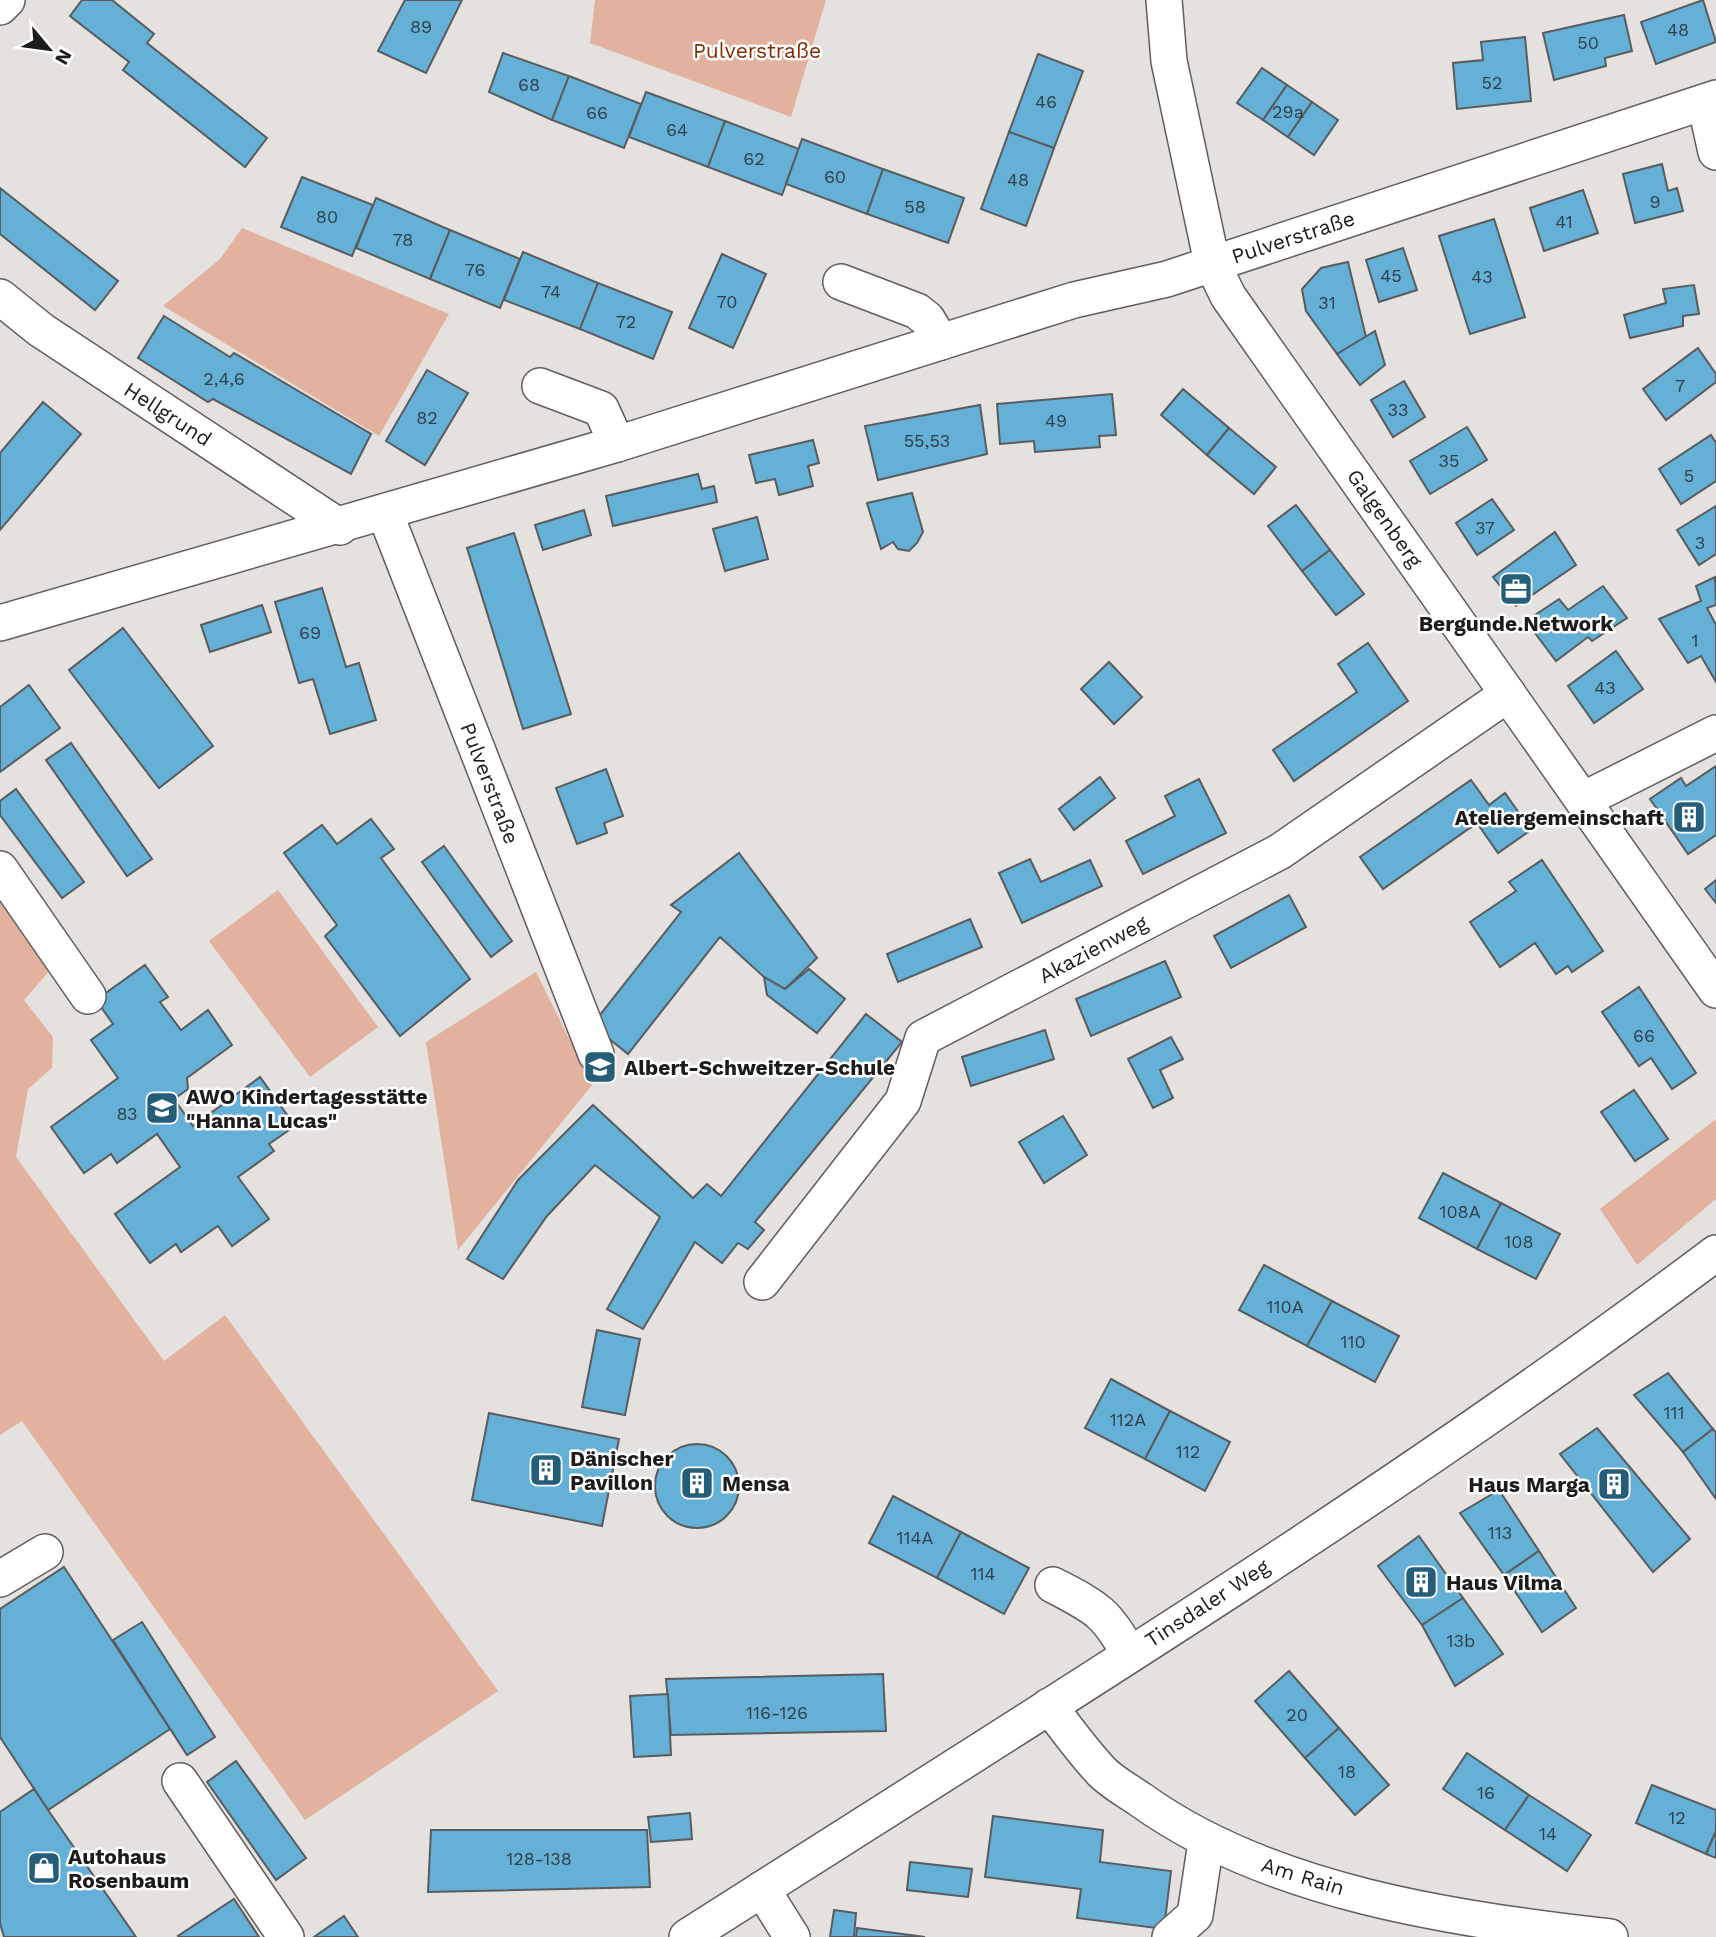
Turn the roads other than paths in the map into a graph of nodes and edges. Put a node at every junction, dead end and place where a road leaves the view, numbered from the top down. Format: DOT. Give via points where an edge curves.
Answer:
graph roads {
  1 [pos="7,0"];
  2 [pos="1164,0"];
  3 [pos="0,7"];
  4 [pos="1711,100"];
  5 [pos="1716,152"];
  6 [pos="1212,263"];
  7 [pos="841,282"];
  8 [pos="0,297"];
  9 [pos="941,342"];
  10 [pos="540,386"];
  11 [pos="617,444"];
  12 [pos="385,513"];
  13 [pos="340,527"];
  14 [pos="0,623"];
  15 [pos="1508,694"];
  16 [pos="1716,733"];
  17 [pos="1583,800"];
  18 [pos="0,869"];
  19 [pos="1716,990"];
  20 [pos="88,996"];
  21 [pos="596,1054"];
  22 [pos="1716,1253"];
  23 [pos="762,1282"];
  24 [pos="45,1552"];
  25 [pos="0,1579"];
  26 [pos="1053,1585"];
  27 [pos="1129,1654"];
  28 [pos="1048,1706"];
  29 [pos="180,1781"];
  30 [pos="1206,1842"];
  31 [pos="762,1889"];
  32 [pos="1457,1927"];
  33 [pos="286,1937"];
  34 [pos="687,1937"];
  35 [pos="792,1937"];
  36 [pos="1170,1937"];
  37 [pos="1610,1937"];
  1 -- 3 [label="street"];
  2 -- 6 [label="street, Galgenberg" via="1169,61"];
  4 -- 5 [label="street"];
  4 -- 6 [label="street, Pulverstraße"];
  6 -- 9 [label="street, Pulverstraße"];
  6 -- 15 [label="street, Galgenberg" via="1228,296"];
  7 -- 9 [label="street" via="917,311"];
  8 -- 13 [label="street, Hellgrund" via="41,330"];
  9 -- 11 [label="street, Pulverstraße"];
  10 -- 11 [label="street" via="601,409"];
  11 -- 12 [label="street, Pulverstraße"];
  12 -- 13 [label="street, Pulverstraße"];
  12 -- 21 [label="street, Pulverstraße"];
  13 -- 14 [label="street, Pulverstraße"];
  15 -- 17 [label="street, Galgenberg"];
  15 -- 23 [label="street, Akazienweg" via="1279,852 923,1038 903,1101"];
  16 -- 17 [label="street"];
  17 -- 19 [label="street, Galgenberg"];
  18 -- 20 [label="street"];
  22 -- 27 [label="street, Tinsdaler Weg" via="1497,1412"];
  24 -- 25 [label="street"];
  26 -- 27 [label="street" via="1097,1608 1112,1623"];
  27 -- 28 [label="street, Tinsdaler Weg"];
  28 -- 30 [label="street, Am Rain" via="1103,1773"];
  28 -- 31 [label="street, Tinsdaler Weg"];
  29 -- 33 [label="street"];
  30 -- 32 [label="street, Am Rain" via="1296,1877"];
  30 -- 36 [label="street" via="1195,1915"];
  31 -- 34 [label="street, Tinsdaler Weg"];
  31 -- 35 [label="street"];
  32 -- 37 [label="street, Am Rain"];
}
